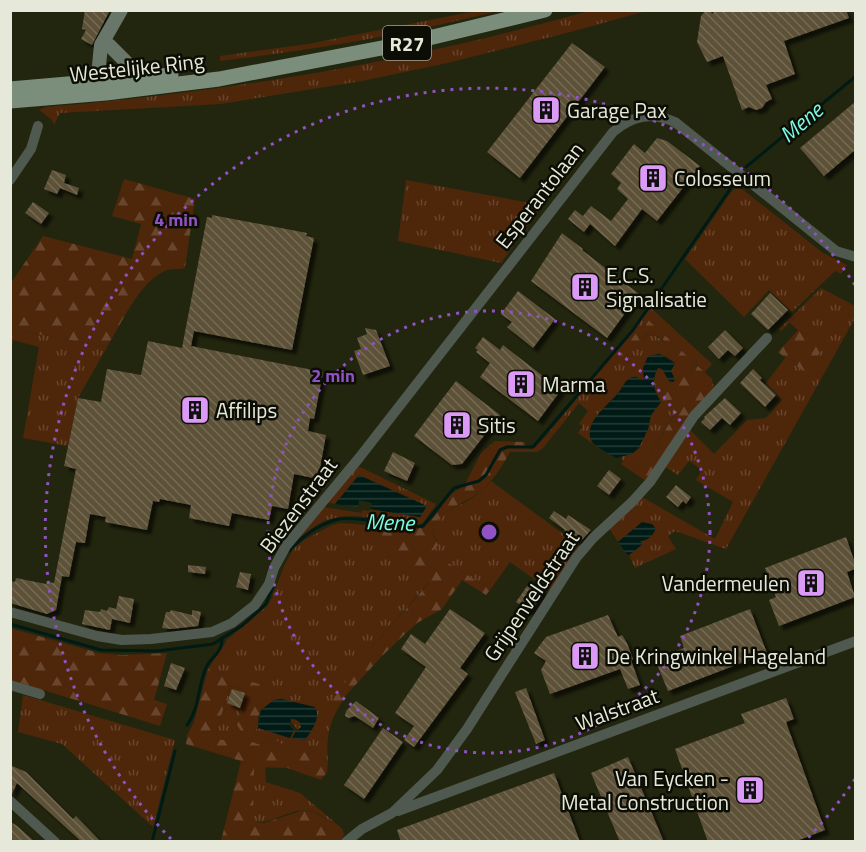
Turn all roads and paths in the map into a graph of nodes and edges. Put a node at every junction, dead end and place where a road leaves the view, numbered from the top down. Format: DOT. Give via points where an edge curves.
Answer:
graph roads {
  1 [pos="121,10"];
  2 [pos="545,10"];
  3 [pos="113,24"];
  4 [pos="109,45"];
  5 [pos="267,68"];
  6 [pos="152,76"];
  7 [pos="103,87"];
  8 [pos="10,89"];
  9 [pos="10,101"];
  10 [pos="38,126"];
  11 [pos="10,180"];
  12 [pos="855,257"];
  13 [pos="767,338"];
  14 [pos="359,458"];
  15 [pos="10,612"];
  16 [pos="855,641"];
  17 [pos="10,685"];
  18 [pos="40,694"];
  19 [pos="10,801"];
  20 [pos="392,813"];
  21 [pos="55,842"];
  22 [pos="346,842"];
  1 -- 3 [label="street"];
  2 -- 5 [label="main road, Westelijke Ring / R27" via="408,43"];
  3 -- 4 [label="street"];
  3 -- 7 [label="street" via="101,45"];
  4 -- 6 [label="street" via="133,69"];
  4 -- 7 [label="street"];
  5 -- 6 [label="main road, Westelijke Ring / R27"];
  5 -- 7 [label="main road, Westelijke Ring / R27" via="219,78"];
  6 -- 7 [label="main road, Westelijke Ring / R27"];
  7 -- 8 [label="main road, Westelijke Ring / R27"];
  7 -- 9 [label="main road, Westelijke Ring / R27"];
  10 -- 11 [label="street" via="31,149"];
  12 -- 14 [label="street, Esperantolaan" via="837,251 675,122 653,116 626,121 613,132"];
  13 -- 20 [label="street, Grijpenveldstraat" via="694,416 651,482 583,549 437,770"];
  14 -- 15 [label="street, Biezenstraat" via="286,546 255,604 232,623 212,632 122,640"];
  16 -- 20 [label="street, Walstraat"];
  17 -- 18 [label="street"];
  19 -- 21 [label="street"];
  20 -- 22 [label="street, Grijpenveldstraat"];
}
